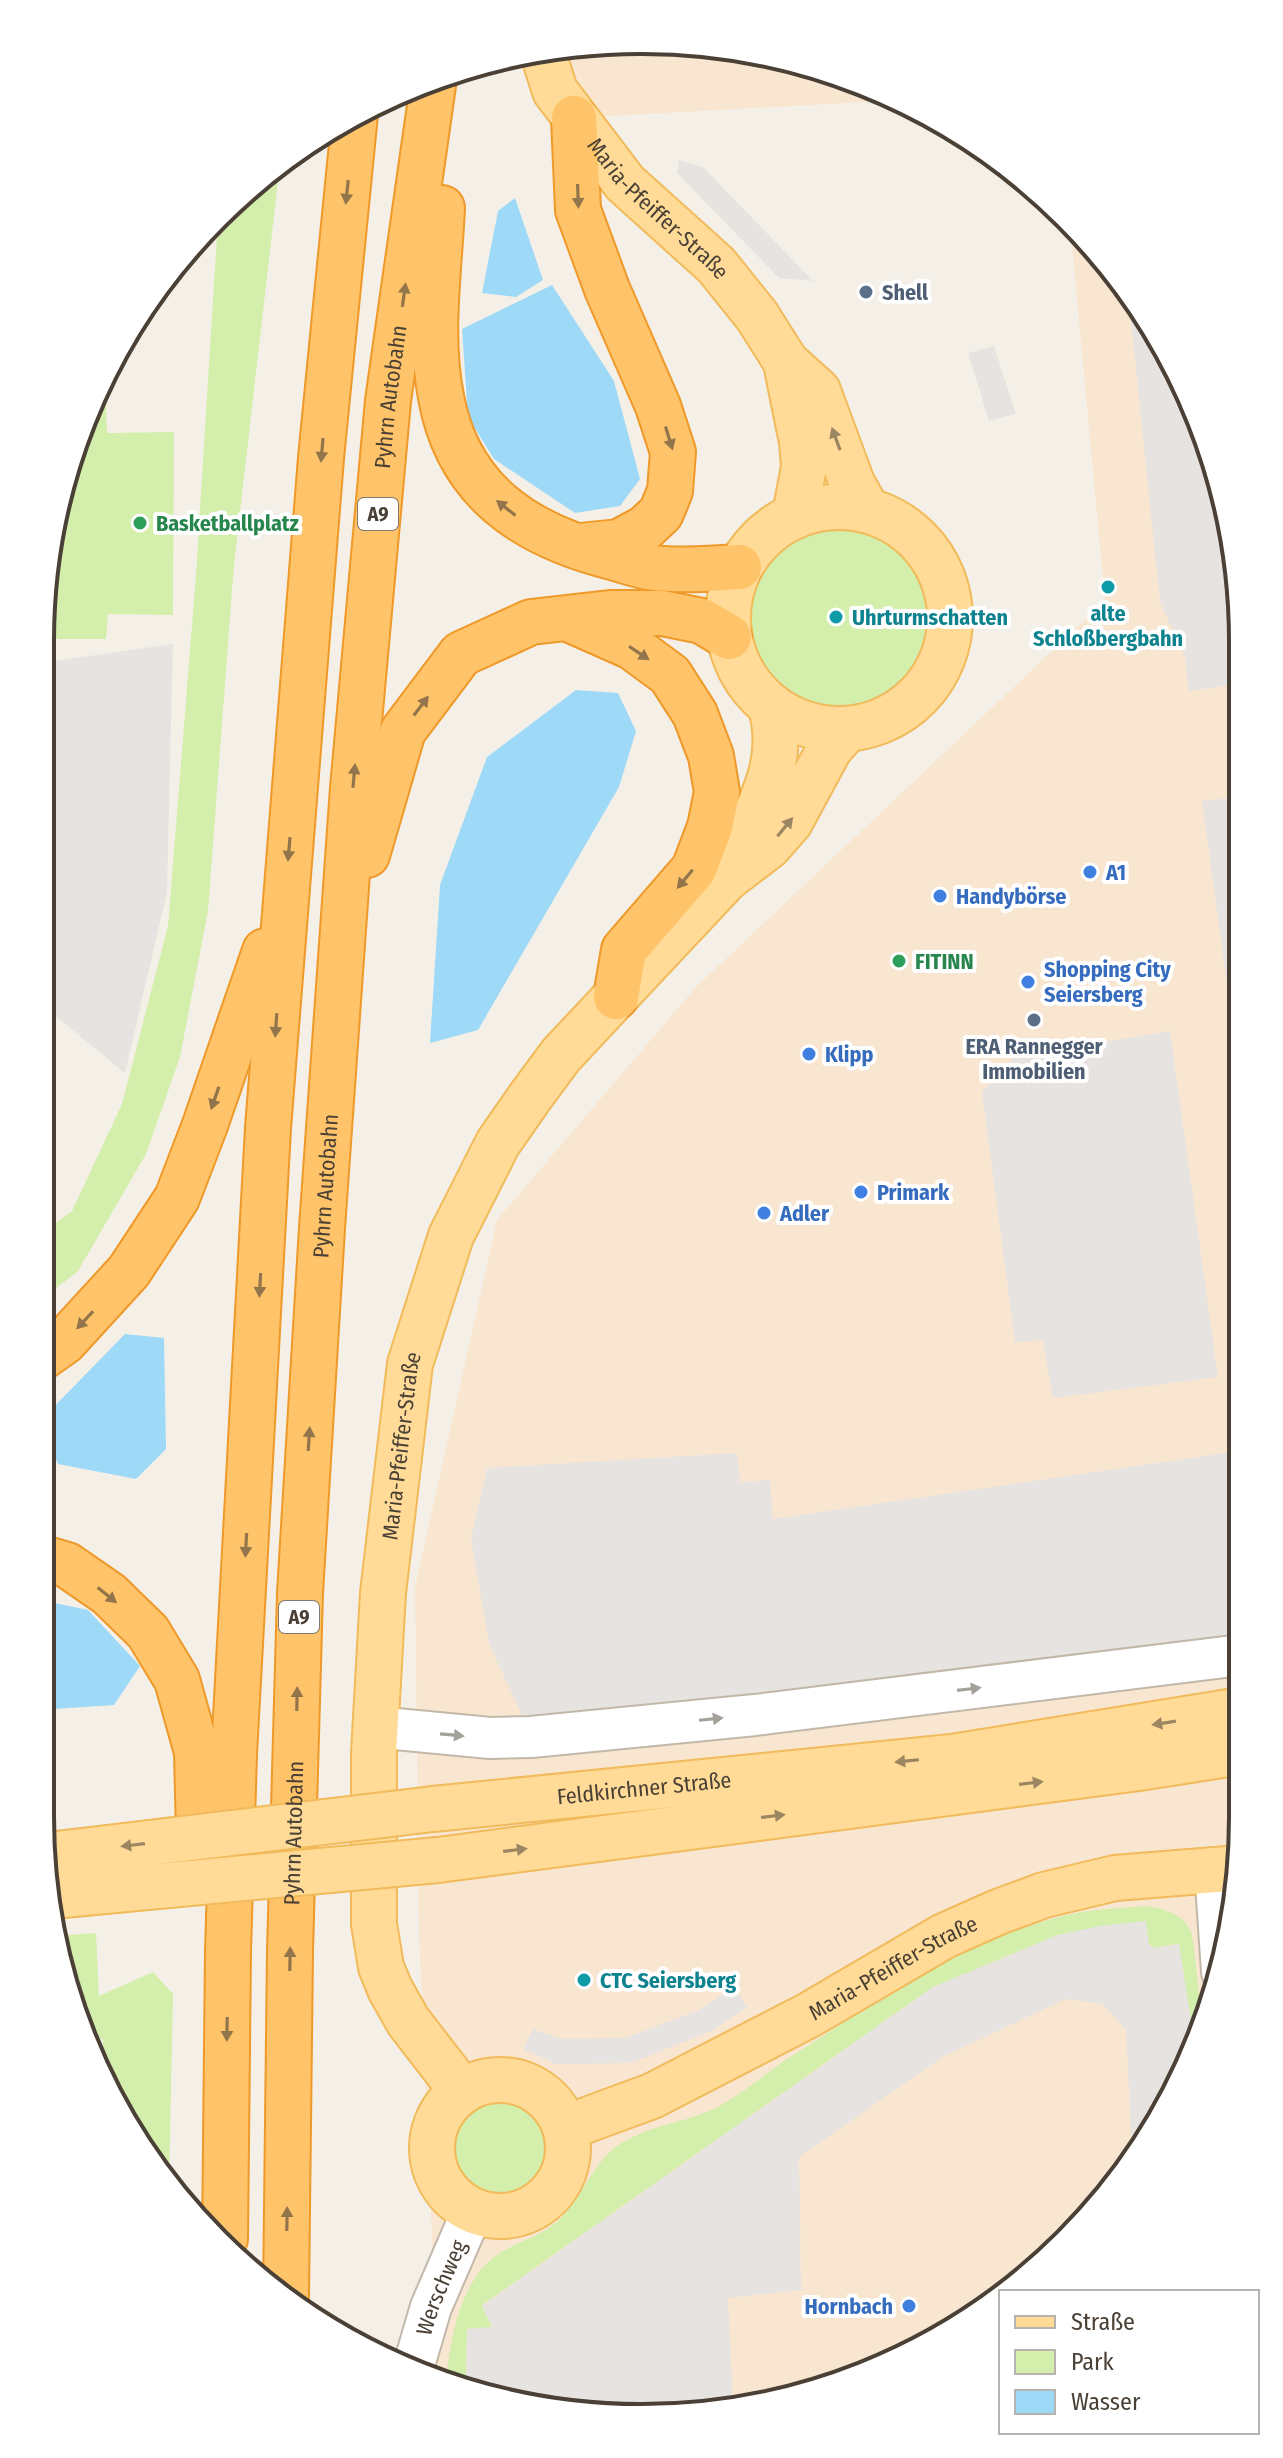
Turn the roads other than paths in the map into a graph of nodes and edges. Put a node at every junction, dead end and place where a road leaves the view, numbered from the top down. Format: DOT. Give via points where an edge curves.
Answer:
graph roads {
  1 [pos="546,62"];
  2 [pos="435,92"];
  3 [pos="432,93"];
  4 [pos="574,118"];
  5 [pos="353,130"];
  6 [pos="786,362"];
  7 [pos="867,510"];
  8 [pos="795,515"];
  9 [pos="573,547"];
  10 [pos="739,567"];
  11 [pos="568,619"];
  12 [pos="729,637"];
  13 [pos="770,705"];
  14 [pos="847,729"];
  15 [pos="726,879"];
  16 [pos="285,892"];
  17 [pos="342,938"];
  18 [pos="616,997"];
  19 [pos="54,1349"];
  20 [pos="54,1561"];
  21 [pos="1229,1656"];
  22 [pos="1229,1712"];
  23 [pos="375,1727"];
  24 [pos="1229,1754"];
  25 [pos="64,1853"];
  26 [pos="1227,1868"];
  27 [pos="68,1895"];
  28 [pos="228,1951"];
  29 [pos="462,2091"];
  30 [pos="565,2128"];
  31 [pos="473,2210"];
  32 [pos="225,2231"];
  33 [pos="286,2285"];
  34 [pos="416,2358"];
  1 -- 4 [label="main road, Maria-Pfeiffer-Straße" via="555,91"];
  9 -- 2 [label="highway, one-way" via="530,526 478,484 456,446 444,410 436,343 445,129"];
  17 -- 3 [label="highway, Pyhrn Autobahn / A9, one-way" via="388,401"];
  4 -- 6 [label="main road, Maria-Pfeiffer-Straße" via="625,183 716,265"];
  4 -- 9 [label="highway, one-way" via="578,210 673,452 670,491 661,513 619,542"];
  5 -- 16 [label="highway, one-way"];
  7 -- 6 [label="main road, Maria-Pfeiffer-Straße, one-way" via="818,391"];
  6 -- 8 [label="main road, Maria-Pfeiffer-Straße" via="804,467"];
  7 -- 8 [label="main road" via="824,507"];
  7 -- 14 [label="main road" via="906,528 931,553 946,586 951,619 942,659 920,694 894,715"];
  8 -- 10 [label="main road" via="768,531"];
  9 -- 10 [label="highway" via="654,568"];
  10 -- 12 [label="main road" via="728,600"];
  11 -- 12 [label="highway" via="662,613 702,621"];
  17 -- 11 [label="highway, one-way" via="403,731 461,654 531,622"];
  11 -- 18 [label="highway, one-way" via="632,647 670,675 695,714 717,792 694,869 624,950"];
  12 -- 13 [label="main road" via="747,681"];
  13 -- 14 [label="main road" via="814,726"];
  13 -- 15 [label="main road, Maria-Pfeiffer-Straße" via="777,747 768,788"];
  15 -- 14 [label="main road, Maria-Pfeiffer-Straße, one-way" via="790,822 830,748"];
  15 -- 18 [label="main road, Maria-Pfeiffer-Straße"];
  16 -- 19 [label="highway, one-way" via="177,1198 129,1271"];
  16 -- 28 [label="highway, one-way" via="268,1128"];
  33 -- 17 [label="highway, Pyhrn Autobahn / A9, one-way" via="300,1593"];
  18 -- 23 [label="main road, Maria-Pfeiffer-Straße" via="561,1055 498,1143 451,1236 429,1298 410,1364 383,1593"];
  20 -- 28 [label="highway, one-way" via="109,1594 148,1632 177,1680 197,1752 201,1894"];
  23 -- 21 [label="street, one-way" via="531,1737"];
  22 -- 25 [label="main road, Feldkirchner Straße, one-way, bridge" via="952,1757 433,1809"];
  23 -- 29 [label="main road, Maria-Pfeiffer-Straße" via="372,1848 381,1967 408,2021"];
  27 -- 24 [label="main road, Feldkirchner Straße, one-way, bridge" via="438,1860"];
  26 -- 30 [label="main road, Maria-Pfeiffer-Straße" via="1084,1884 998,1912 944,1936 809,2015 652,2096"];
  28 -- 32 [label="highway, one-way"];
  29 -- 30 [label="main road" via="496,2080 523,2084 552,2104"];
  29 -- 31 [label="main road" via="440,2116 432,2149 447,2190"];
  30 -- 31 [label="main road" via="566,2165 546,2198 511,2215"];
  31 -- 34 [label="street, Werschweg" via="431,2307"];
}
